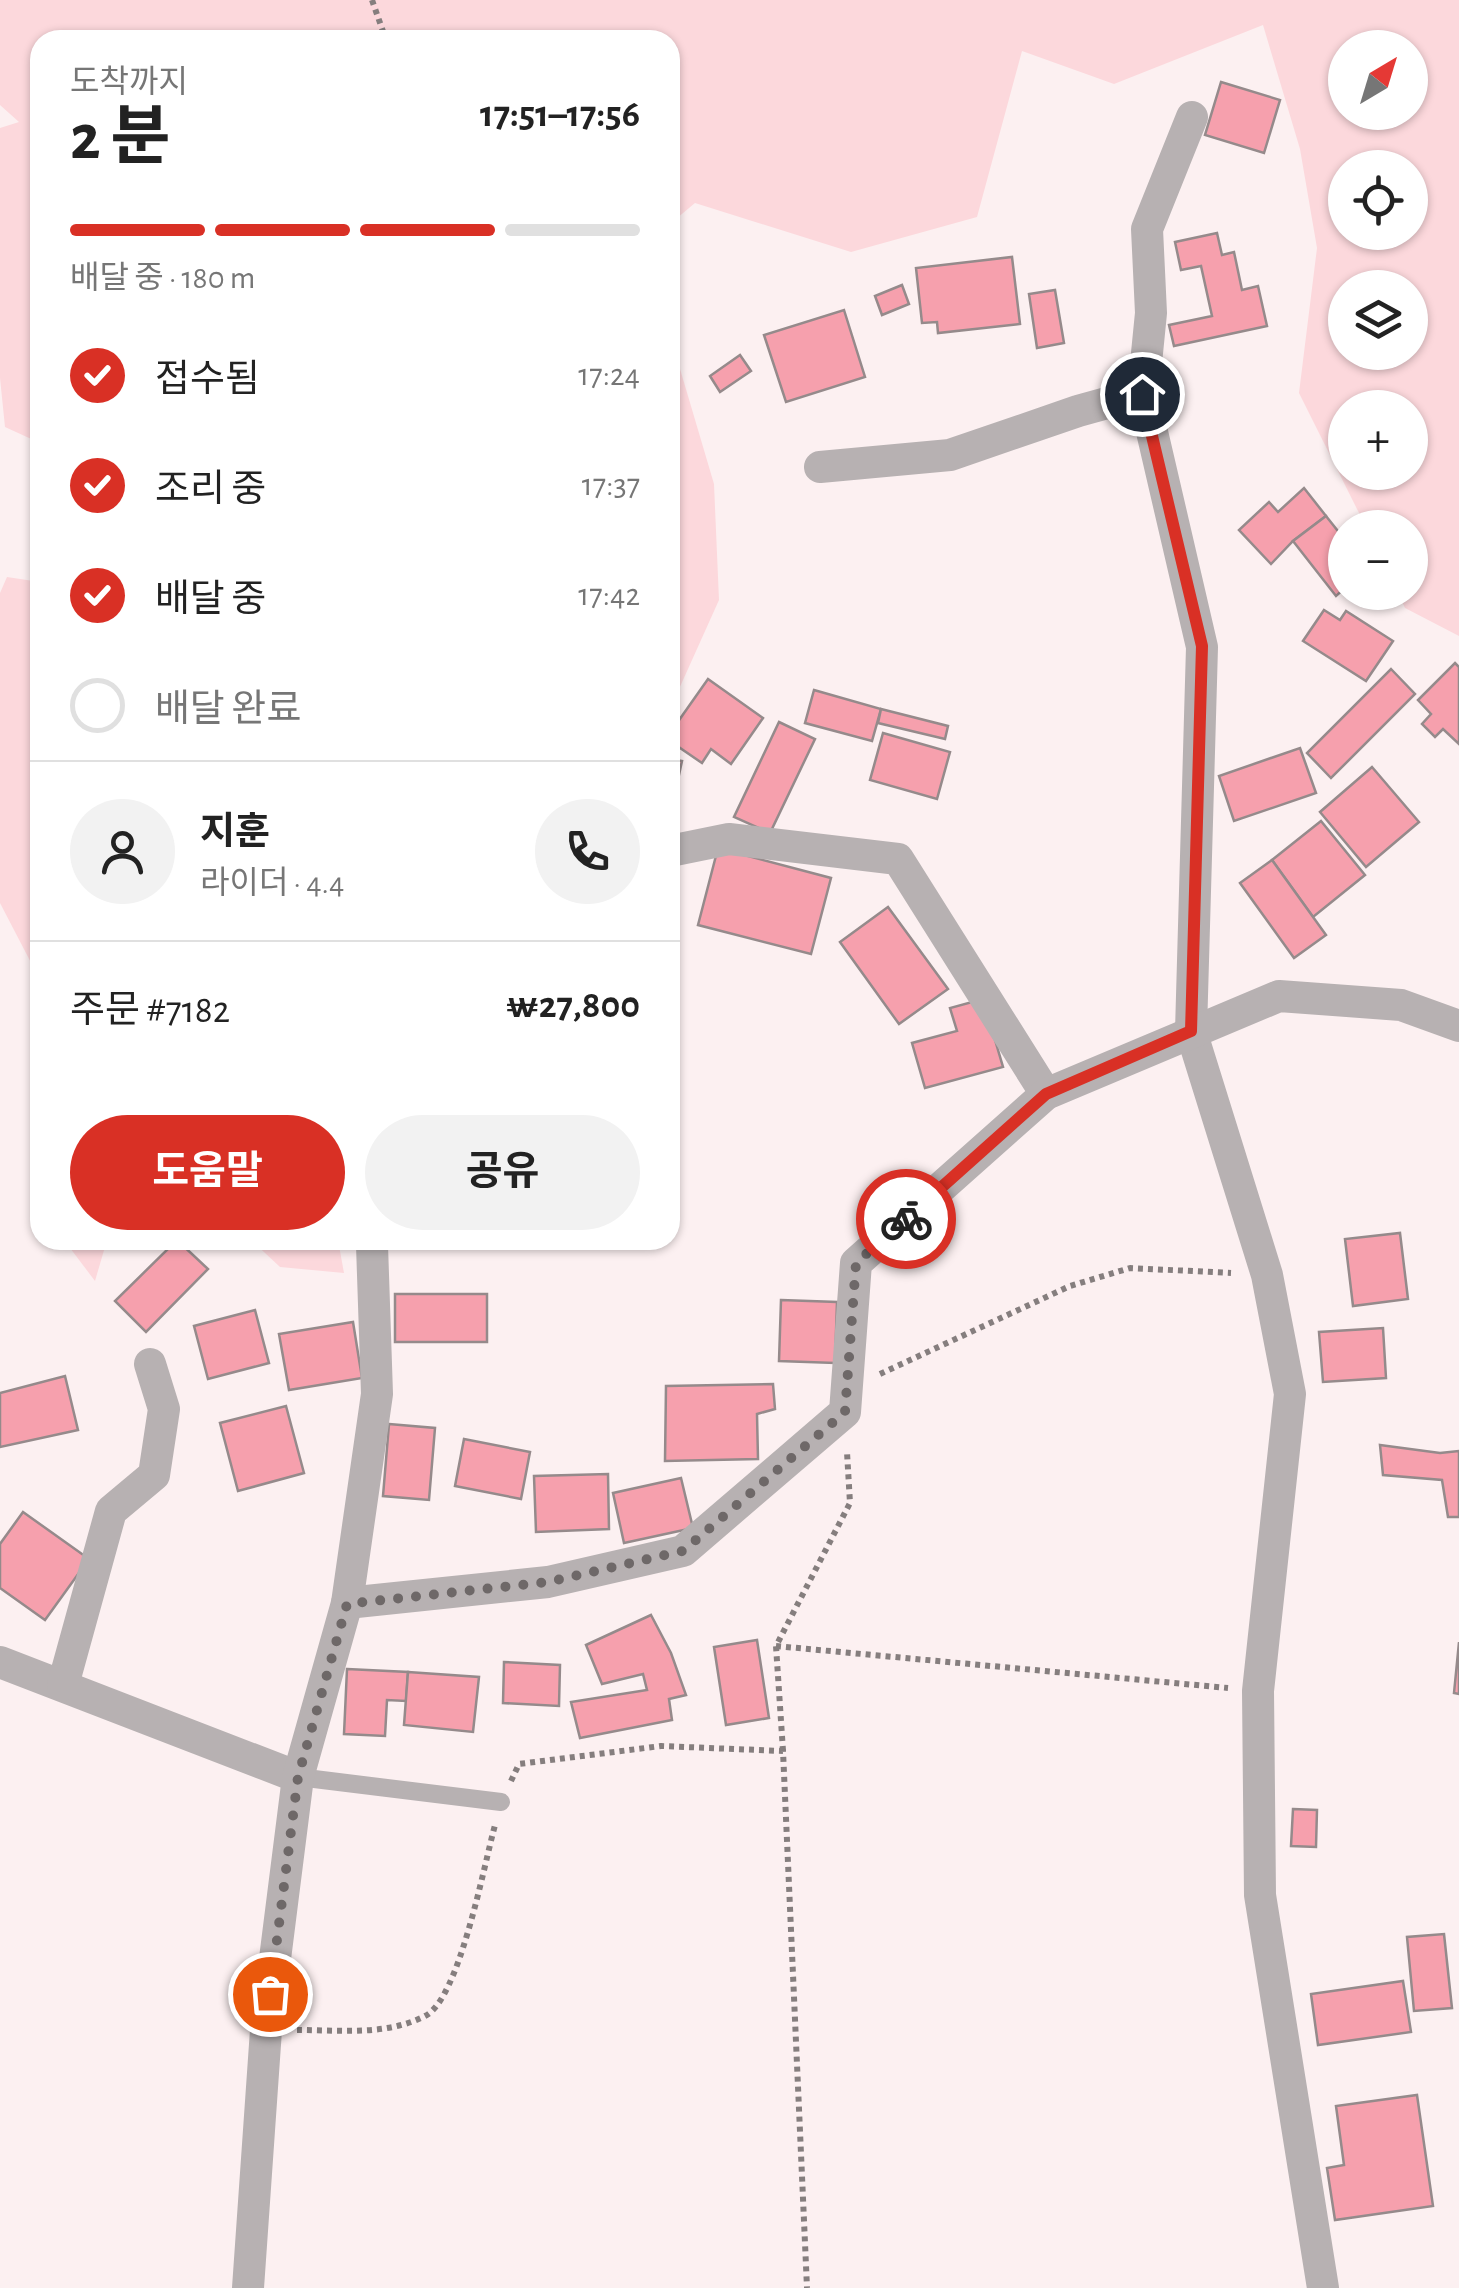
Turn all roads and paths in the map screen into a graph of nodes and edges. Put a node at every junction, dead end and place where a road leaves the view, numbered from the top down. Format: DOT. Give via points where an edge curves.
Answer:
graph roads {
  1 [pos="372,0"];
  2 [pos="382,30"];
  3 [pos="1192,117"];
  4 [pos="1142,394"];
  5 [pos="820,467"];
  6 [pos="680,849"];
  7 [pos="1459,1026"];
  8 [pos="1191,1031"];
  9 [pos="1046,1094"];
  10 [pos="372,1250"];
  11 [pos="1267,1275"];
  12 [pos="150,1364"];
  13 [pos="845,1412"];
  14 [pos="347,1604"];
  15 [pos="776,1646"];
  16 [pos="0,1662"];
  17 [pos="64,1684"];
  18 [pos="1258,1691"];
  19 [pos="783,1752"];
  20 [pos="298,1777"];
  21 [pos="501,1802"];
  22 [pos="266,2030"];
  23 [pos="248,2288"];
  24 [pos="807,2288"];
  25 [pos="1323,2288"];
  1 -- 2 [label="path"];
  3 -- 4 [label="street" via="1147,229 1151,313"];
  4 -- 5 [label="street" via="950,456"];
  4 -- 8 [label="street" via="1202,646"];
  6 -- 9 [label="street" via="729,839 898,859"];
  7 -- 8 [label="street" via="1402,1005 1279,996"];
  8 -- 9 [label="street"];
  8 -- 11 [label="street"];
  9 -- 13 [label="street" via="856,1263"];
  10 -- 14 [label="street" via="377,1394"];
  11 -- 13 [label="path" via="1130,1268 1070,1286 871,1378"];
  11 -- 18 [label="street" via="1290,1394"];
  12 -- 17 [label="street" via="164,1409 154,1475 111,1511"];
  13 -- 14 [label="street" via="683,1551 548,1582"];
  13 -- 15 [label="path" via="850,1503"];
  14 -- 20 [label="street"];
  15 -- 18 [label="path"];
  15 -- 19 [label="path"];
  16 -- 17 [label="street"];
  17 -- 20 [label="street"];
  18 -- 25 [label="street" via="1260,1895"];
  19 -- 21 [label="path" via="661,1746 519,1764"];
  19 -- 24 [label="path"];
  20 -- 21 [label="lane"];
  20 -- 22 [label="street"];
  21 -- 22 [label="path" via="452,1984 429,2015 380,2030"];
  22 -- 23 [label="street"];
}
